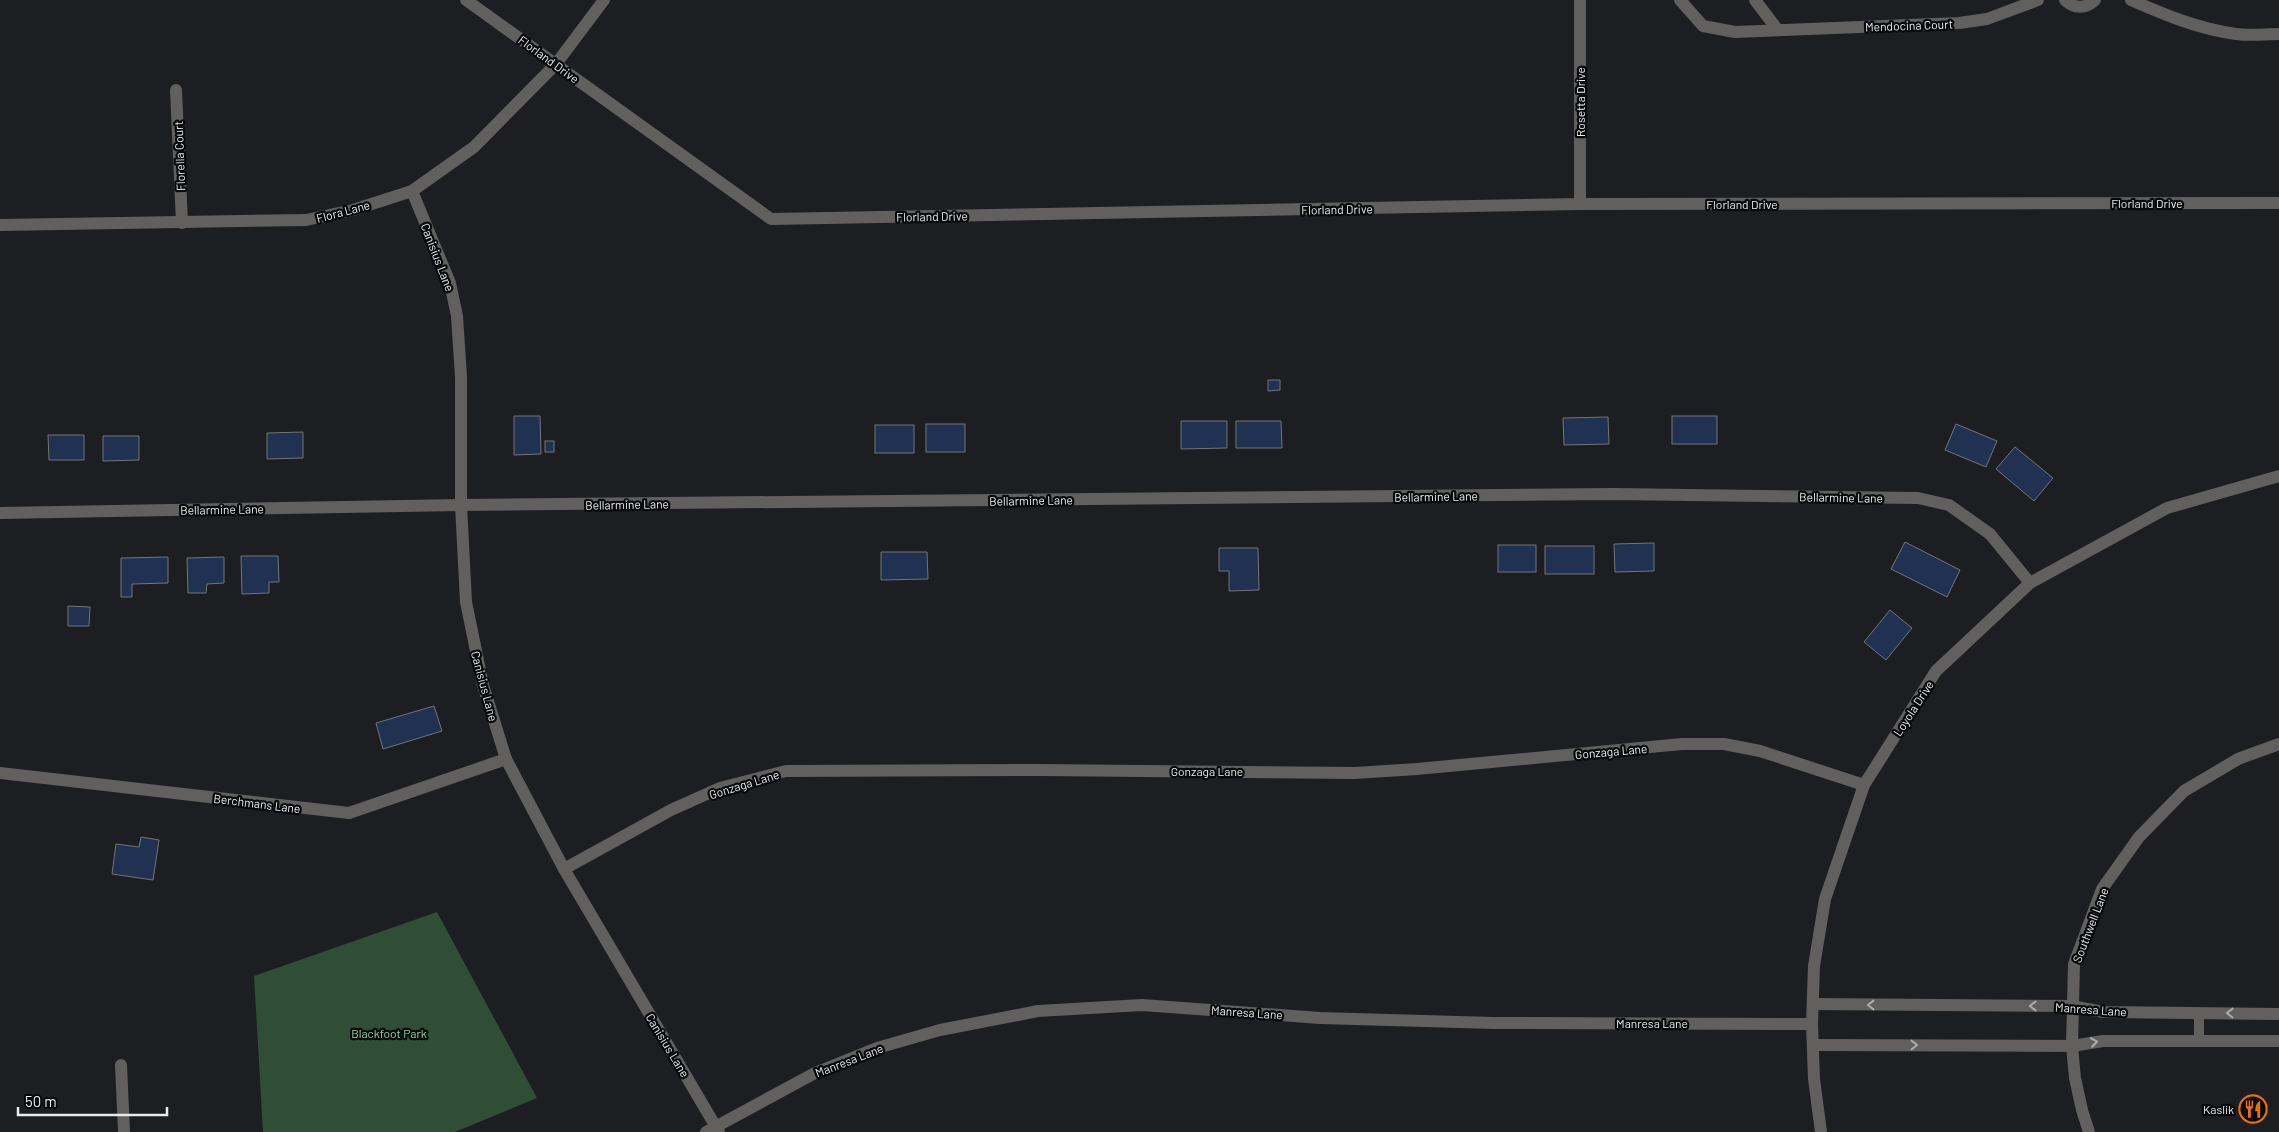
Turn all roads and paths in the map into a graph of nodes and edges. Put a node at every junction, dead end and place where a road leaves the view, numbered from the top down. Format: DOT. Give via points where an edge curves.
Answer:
graph roads {
  1 [pos="466,0"];
  2 [pos="604,0"];
  3 [pos="1580,0"];
  4 [pos="1680,0"];
  5 [pos="1755,0"];
  6 [pos="2038,0"];
  7 [pos="2065,0"];
  8 [pos="2095,0"];
  9 [pos="2131,0"];
  10 [pos="1777,29"];
  11 [pos="2279,34"];
  12 [pos="556,64"];
  13 [pos="176,90"];
  14 [pos="412,191"];
  15 [pos="2279,203"];
  16 [pos="1580,204"];
  17 [pos="182,223"];
  18 [pos="0,225"];
  19 [pos="2279,476"];
  20 [pos="461,505"];
  21 [pos="0,513"];
  22 [pos="2030,583"];
  23 [pos="2279,744"];
  24 [pos="506,759"];
  25 [pos="0,774"];
  26 [pos="1864,785"];
  27 [pos="564,869"];
  28 [pos="1813,1004"];
  29 [pos="2072,1006"];
  30 [pos="2199,1013"];
  31 [pos="2279,1014"];
  32 [pos="1812,1024"];
  33 [pos="2199,1040"];
  34 [pos="2279,1041"];
  35 [pos="1813,1045"];
  36 [pos="2072,1046"];
  37 [pos="121,1065"];
  38 [pos="714,1130"];
  39 [pos="124,1132"];
  40 [pos="1821,1132"];
  41 [pos="2089,1132"];
  1 -- 12 [label="street, Florland Drive"];
  2 -- 12 [label="street, Flora Lane"];
  3 -- 16 [label="street, Rosetta Drive"];
  4 -- 10 [label="street, Mendocina Court" via="1703,26 1735,32"];
  5 -- 10 [label="street"];
  6 -- 10 [label="street, Mendocina Court" via="1987,19 1959,23"];
  7 -- 8 [label="street" via="2080,7"];
  9 -- 11 [label="street" via="2173,18 2217,31"];
  12 -- 14 [label="street, Flora Lane" via="474,147"];
  12 -- 16 [label="street, Florland Drive" via="771,219"];
  13 -- 17 [label="street, Florella Court"];
  14 -- 17 [label="street, Flora Lane" via="353,210 306,220"];
  14 -- 20 [label="street, Canisius Lane" via="450,283 457,316 461,377"];
  15 -- 16 [label="street, Florland Drive"];
  17 -- 18 [label="street, Flora Lane"];
  19 -- 22 [label="street, Loyola Drive" via="2167,508"];
  20 -- 21 [label="street, Bellarmine Lane"];
  20 -- 22 [label="street, Bellarmine Lane" via="1604,494 1918,498 1949,505 1990,534"];
  20 -- 24 [label="street, Canisius Lane" via="466,602 483,685"];
  22 -- 26 [label="street, Loyola Drive" via="1936,671"];
  23 -- 29 [label="street, Southwell Lane" via="2238,759 2184,792 2139,837 2102,889 2074,964"];
  24 -- 25 [label="street, Berchmans Lane" via="348,813"];
  24 -- 27 [label="street, Canisius Lane"];
  26 -- 27 [label="street, Gonzaga Lane" via="1760,751 1724,744 1682,744 1355,772 786,771 720,788 671,810"];
  26 -- 28 [label="street, Loyola Drive" via="1825,899 1814,966"];
  27 -- 38 [label="street, Canisius Lane"];
  29 -- 28 [label="street, Manresa Lane, one-way"];
  28 -- 32 [label="street, Loyola Drive"];
  29 -- 30 [label="street, Manresa Lane" via="2103,1012"];
  29 -- 36 [label="street, Southwell Lane"];
  31 -- 30 [label="street, Manresa Lane, one-way"];
  30 -- 33 [label="lane"];
  32 -- 35 [label="street, Loyola Drive"];
  32 -- 38 [label="street, Manresa Lane" via="1503,1023 1340,1018 1142,1005 1038,1011 940,1030 877,1048 815,1072"];
  33 -- 34 [label="street"];
  36 -- 33 [label="street, one-way" via="2103,1041"];
  35 -- 36 [label="street, one-way"];
  35 -- 40 [label="street, Loyola Drive"];
  36 -- 41 [label="street, Southwell Lane" via="2075,1078"];
  37 -- 39 [label="street"];
}
